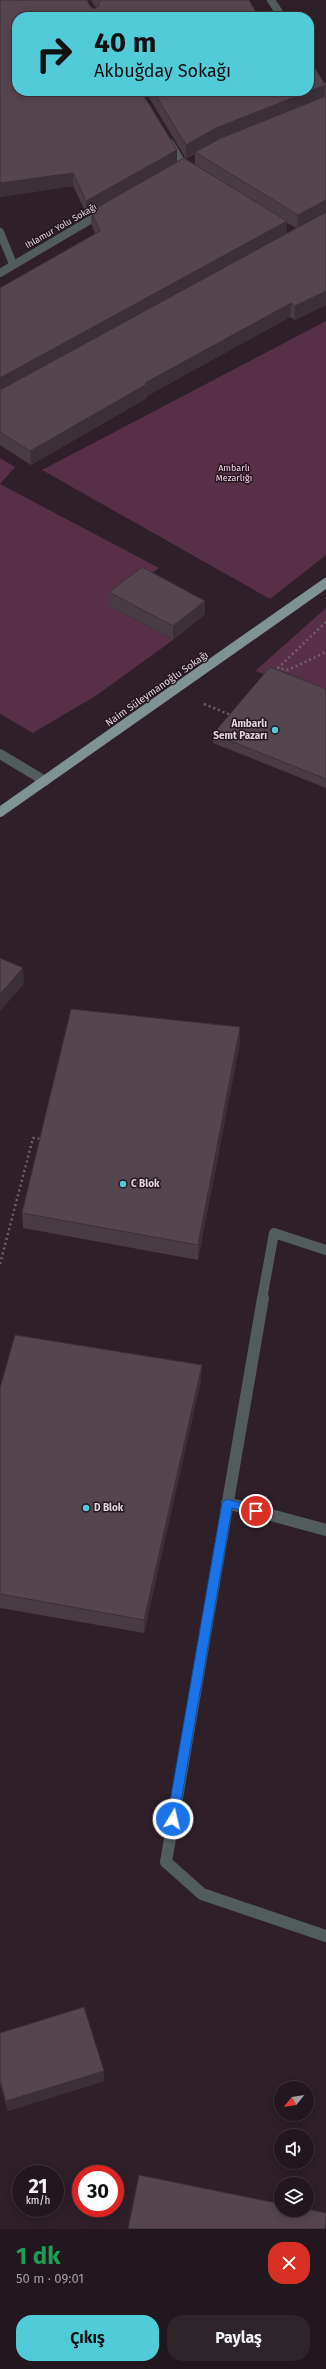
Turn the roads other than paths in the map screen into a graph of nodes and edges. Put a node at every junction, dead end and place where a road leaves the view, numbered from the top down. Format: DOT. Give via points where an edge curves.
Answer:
graph roads {
  1 [pos="271,0"];
  2 [pos="279,12"];
  3 [pos="168,139"];
  4 [pos="197,174"];
  5 [pos="111,208"];
  6 [pos="0,232"];
  7 [pos="13,264"];
  8 [pos="0,273"];
  9 [pos="326,583"];
  10 [pos="0,754"];
  11 [pos="45,781"];
  12 [pos="0,812"];
  13 [pos="326,1250"];
  14 [pos="227,1503"];
  15 [pos="326,1530"];
  16 [pos="326,1936"];
  1 -- 2 [label="street"];
  3 -- 4 [label="street" via="184,166"];
  5 -- 7 [label="street, Ihlamur Yolu Sokağı"];
  6 -- 7 [label="street"];
  7 -- 8 [label="street, Ihlamur Yolu Sokağı"];
  9 -- 11 [label="main road, Naim Süleymanoğlu Sokağı"];
  10 -- 11 [label="street"];
  11 -- 12 [label="main road, Naim Süleymanoğlu Sokağı"];
  13 -- 14 [label="street" via="274,1233"];
  14 -- 15 [label="street"];
  14 -- 16 [label="street" via="166,1862 202,1894"];
}
